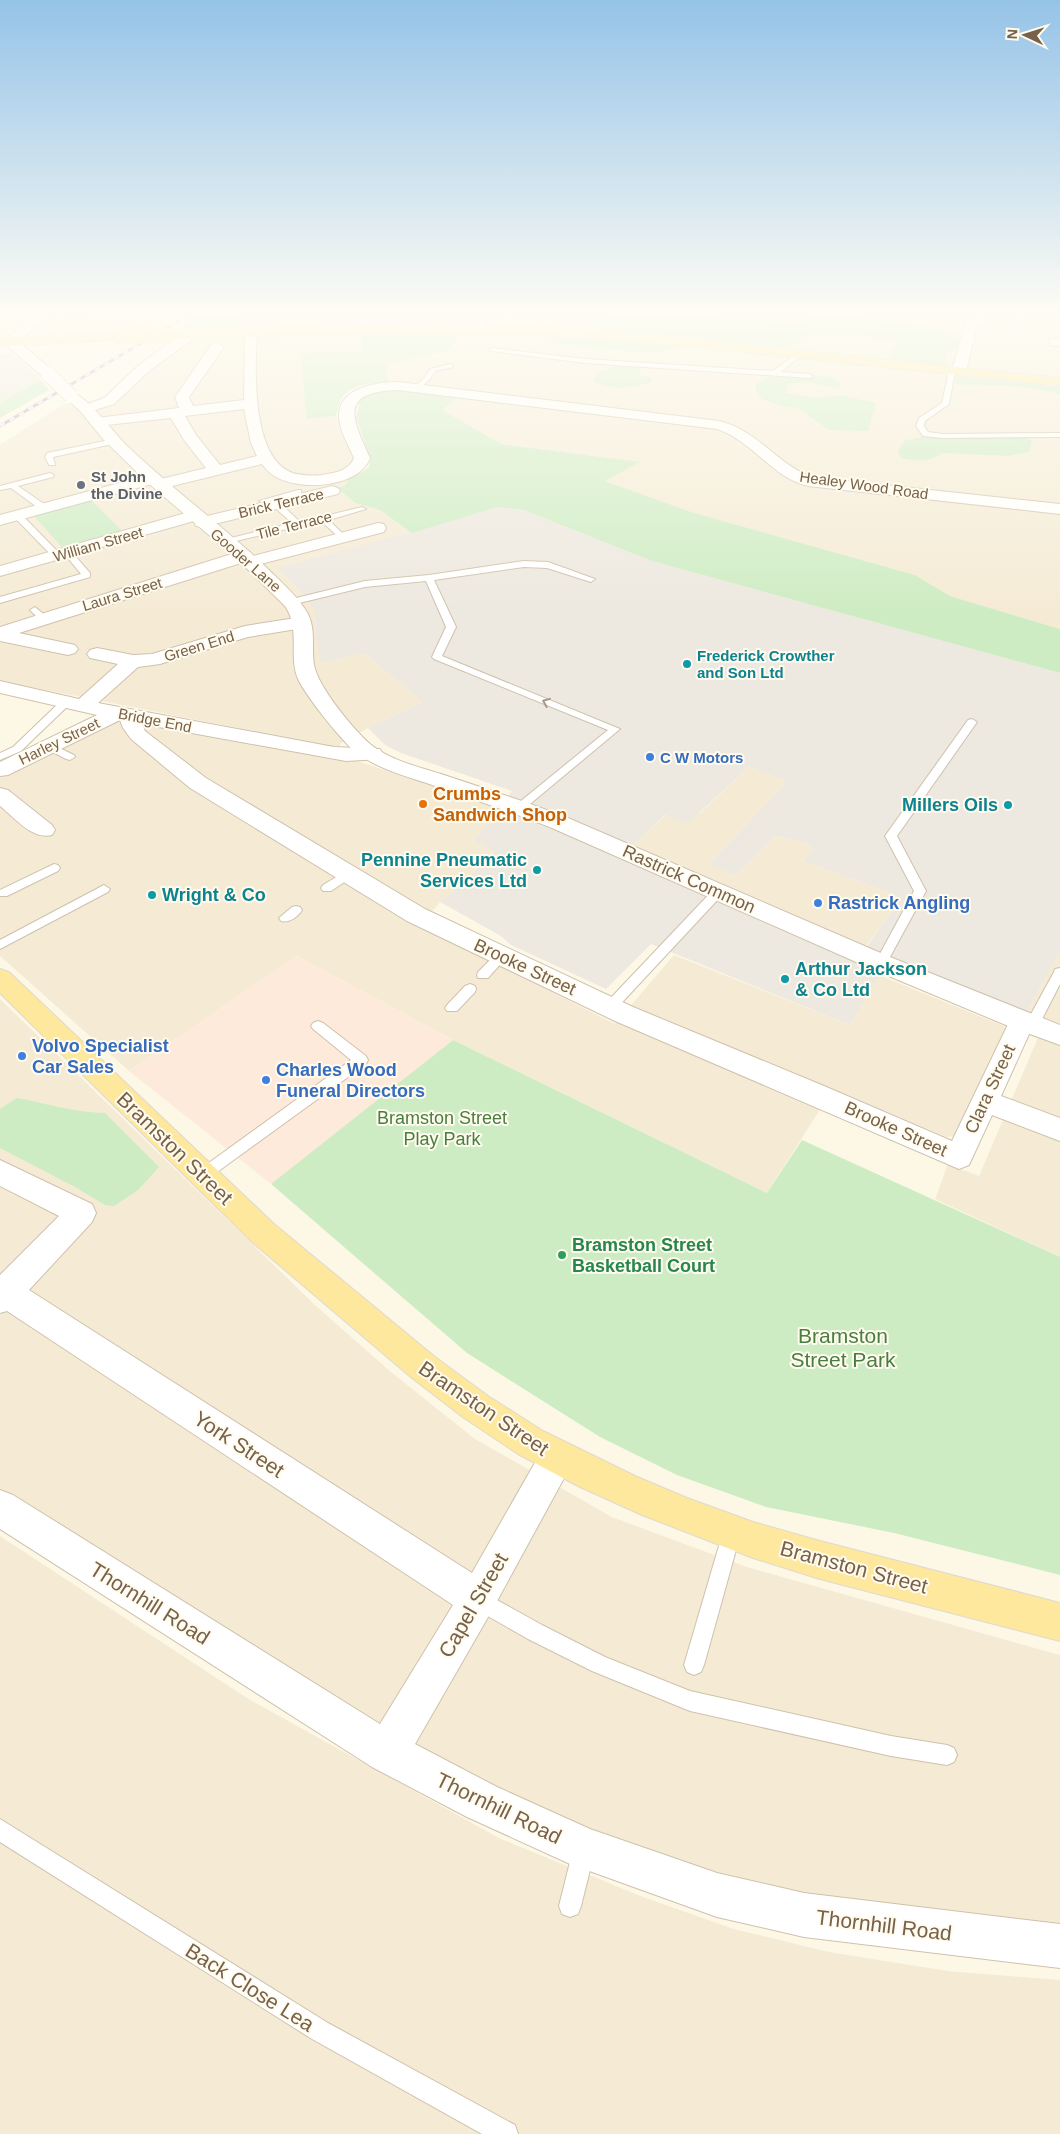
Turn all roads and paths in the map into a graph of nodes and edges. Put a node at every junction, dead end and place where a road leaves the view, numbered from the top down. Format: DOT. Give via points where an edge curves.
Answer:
graph roads {
  1 [pos="89,414"];
  2 [pos="94,414"];
  3 [pos="134,414"];
  4 [pos="182,414"];
  5 [pos="253,414"];
  6 [pos="347,414"];
  7 [pos="626,414"];
  8 [pos="931,414"];
  9 [pos="91,416"];
  10 [pos="1060,435"];
  11 [pos="114,441"];
  12 [pos="266,458"];
  13 [pos="52,463"];
  14 [pos="216,470"];
  15 [pos="50,475"];
  16 [pos="157,481"];
  17 [pos="12,485"];
  18 [pos="0,488"];
  19 [pos="332,491"];
  20 [pos="298,492"];
  21 [pos="269,503"];
  22 [pos="44,508"];
  23 [pos="362,509"];
  24 [pos="1060,509"];
  25 [pos="17,516"];
  26 [pos="198,518"];
  27 [pos="322,518"];
  28 [pos="0,520"];
  29 [pos="298,524"];
  30 [pos="378,528"];
  31 [pos="342,537"];
  32 [pos="226,542"];
  33 [pos="61,554"];
  34 [pos="246,559"];
  35 [pos="0,571"];
  36 [pos="429,578"];
  37 [pos="591,579"];
  38 [pos="0,600"];
  39 [pos="292,602"];
  40 [pos="302,623"];
  41 [pos="0,634"];
  42 [pos="68,649"];
  43 [pos="97,654"];
  44 [pos="133,661"];
  45 [pos="0,687"];
  46 [pos="74,704"];
  47 [pos="123,714"];
  48 [pos="972,722"];
  49 [pos="49,746"];
  50 [pos="312,749"];
  51 [pos="372,754"];
  52 [pos="0,757"];
  53 [pos="70,757"];
  54 [pos="0,770"];
  55 [pos="0,795"];
  56 [pos="520,807"];
  57 [pos="44,830"];
  58 [pos="54,868"];
  59 [pos="348,874"];
  60 [pos="327,888"];
  61 [pos="104,889"];
  62 [pos="719,891"];
  63 [pos="3,894"];
  64 [pos="296,910"];
  65 [pos="285,918"];
  66 [pos="0,945"];
  67 [pos="501,956"];
  68 [pos="881,963"];
  69 [pos="631,964"];
  70 [pos="644,970"];
  71 [pos="1060,972"];
  72 [pos="483,975"];
  73 [pos="0,978"];
  74 [pos="470,989"];
  75 [pos="610,1007"];
  76 [pos="452,1008"];
  77 [pos="1027,1023"];
  78 [pos="318,1026"];
  79 [pos="1060,1035"];
  80 [pos="985,1101"];
  81 [pos="1060,1130"];
  82 [pos="959,1157"];
  83 [pos="0,1172"];
  84 [pos="204,1174"];
  85 [pos="2,1294"];
  86 [pos="557,1457"];
  87 [pos="0,1508"];
  88 [pos="732,1532"];
  89 [pos="478,1599"];
  90 [pos="1060,1622"];
  91 [pos="694,1666"];
  92 [pos="387,1752"];
  93 [pos="946,1755"];
  94 [pos="0,1830"];
  95 [pos="584,1849"];
  96 [pos="570,1906"];
  97 [pos="1060,1946"];
  98 [pos="506,2134"];
  1 -- 9 [label="street, Gooder Lane, bridge"];
  2 -- 9 [label="street"];
  3 -- 9 [label="street"];
  4 -- 14 [label="street" via="188,438"];
  5 -- 12 [label="street"];
  6 -- 12 [label="street, Healey Wood Road" via="362,458 361,464 349,473 304,480 280,473"];
  7 -- 24 [label="street, Healey Wood Road" via="719,425 743,433 778,466 808,480"];
  8 -- 10 [label="lane" via="922,420 920,426 926,434"];
  9 -- 11 [label="street, Gooder Lane"];
  11 -- 13 [label="lane" via="50,455"];
  11 -- 16 [label="street, Gooder Lane"];
  12 -- 14 [label="street"];
  14 -- 16 [label="street"];
  15 -- 17 [label="lane"];
  16 -- 22 [label="street"];
  16 -- 26 [label="street, Gooder Lane"];
  17 -- 18 [label="lane"];
  17 -- 22 [label="lane"];
  19 -- 21 [label="street, Brick Terrace"];
  20 -- 21 [label="lane"];
  21 -- 26 [label="street, Brick Terrace"];
  21 -- 29 [label="lane"];
  22 -- 25 [label="street"];
  23 -- 27 [label="lane, Tile Terrace"];
  25 -- 28 [label="street"];
  25 -- 33 [label="lane"];
  26 -- 32 [label="street, Gooder Lane"];
  26 -- 33 [label="street, William Street"];
  27 -- 29 [label="lane, Tile Terrace"];
  27 -- 31 [label="lane"];
  29 -- 32 [label="lane, Tile Terrace"];
  30 -- 31 [label="street, Laura Street"];
  31 -- 34 [label="street, Laura Street"];
  32 -- 34 [label="street, Gooder Lane"];
  33 -- 35 [label="street, William Street"];
  33 -- 38 [label="lane" via="87,575 22,597"];
  34 -- 39 [label="street, Gooder Lane"];
  34 -- 41 [label="street, Laura Street" via="126,597 39,615"];
  36 -- 37 [label="lane" via="534,564 556,567"];
  36 -- 39 [label="lane" via="364,584"];
  56 -- 36 [label="lane, one-way" via="615,729 437,657 451,627"];
  39 -- 40 [label="street, Gooder Lane"];
  40 -- 44 [label="street, Green End" via="245,632 180,656"];
  40 -- 51 [label="street, Gooder Lane" via="308,679 348,732"];
  41 -- 42 [label="street"];
  43 -- 44 [label="street, Green End"];
  44 -- 46 [label="street"];
  45 -- 46 [label="street, Bridge End"];
  46 -- 47 [label="street, Bridge End"];
  46 -- 52 [label="lane" via="17,749"];
  47 -- 49 [label="street, Harley Street"];
  47 -- 50 [label="street, Bridge End"];
  47 -- 59 [label="street, Brooke Street" via="138,735 198,783"];
  48 -- 68 [label="lane" via="891,836 920,890"];
  49 -- 53 [label="lane"];
  49 -- 54 [label="street, Harley Street"];
  50 -- 51 [label="street, Rastrick Common" via="346,755"];
  51 -- 56 [label="street, Rastrick Common" via="402,768"];
  55 -- 57 [label="street"];
  56 -- 62 [label="street, Rastrick Common"];
  58 -- 63 [label="lane"];
  59 -- 60 [label="lane"];
  59 -- 67 [label="street, Brooke Street" via="416,915"];
  61 -- 66 [label="lane"];
  62 -- 68 [label="street, Rastrick Common"];
  62 -- 70 [label="lane" via="682,921"];
  64 -- 65 [label="lane"];
  67 -- 72 [label="lane"];
  67 -- 75 [label="street, Brooke Street"];
  68 -- 77 [label="street, Rastrick Common"];
  69 -- 70 [label="lane"];
  70 -- 75 [label="lane"];
  71 -- 77 [label="lane"];
  73 -- 84 [label="main road, Bramston Street"];
  74 -- 76 [label="lane"];
  75 -- 82 [label="street, Brooke Street"];
  77 -- 79 [label="street, Rastrick Common"];
  77 -- 80 [label="street, Clara Street"];
  78 -- 84 [label="lane" via="361,1060"];
  80 -- 81 [label="street"];
  80 -- 82 [label="street, Clara Street"];
  83 -- 85 [label="street" via="81,1213"];
  84 -- 86 [label="main road, Bramston Street" via="249,1220 406,1354 463,1399"];
  85 -- 89 [label="street, York Street"];
  86 -- 88 [label="main road, Bramston Street" via="647,1499"];
  86 -- 89 [label="street, Capel Street"];
  87 -- 92 [label="street, Thornhill Road"];
  88 -- 90 [label="main road, Bramston Street" via="818,1559"];
  88 -- 91 [label="lane"];
  89 -- 92 [label="street, Capel Street"];
  89 -- 93 [label="lane" via="534,1632 599,1664 690,1701 891,1746"];
  92 -- 95 [label="street, Thornhill Road" via="482,1802"];
  94 -- 98 [label="lane, Back Close Lea" via="320,2031"];
  95 -- 96 [label="lane"];
  95 -- 97 [label="street, Thornhill Road" via="717,1895 804,1915"];
}
